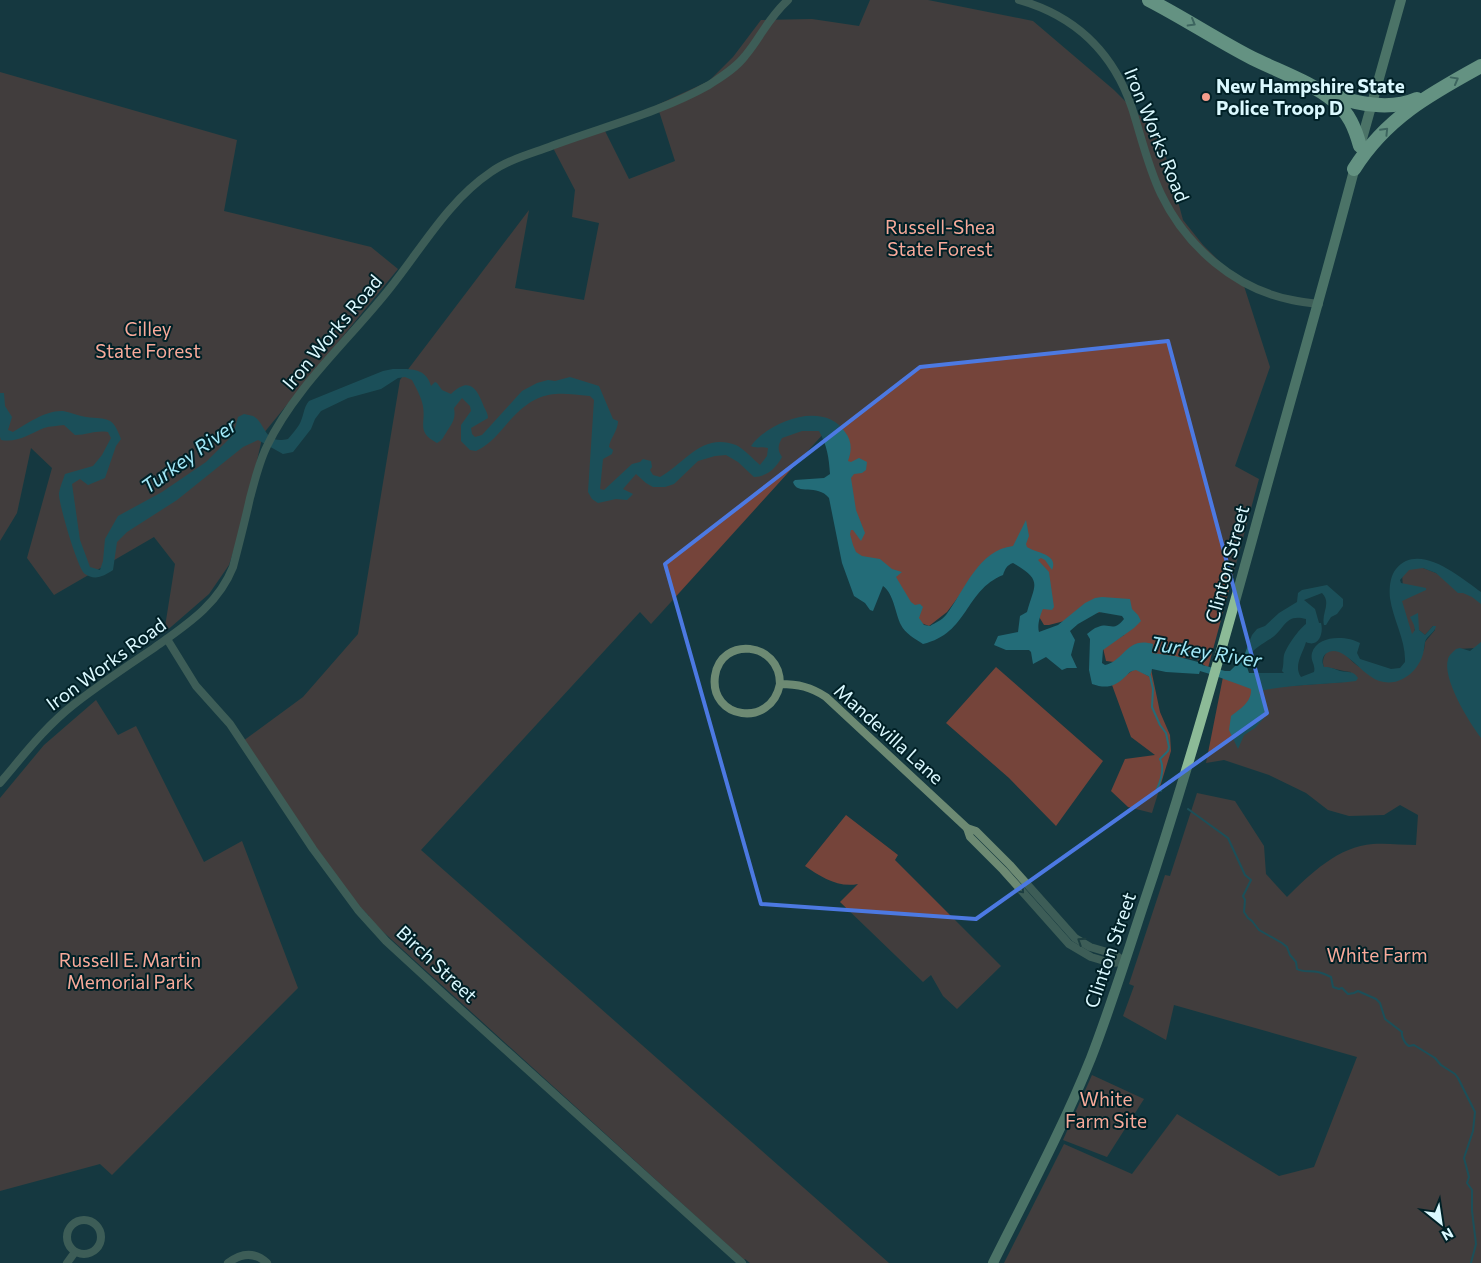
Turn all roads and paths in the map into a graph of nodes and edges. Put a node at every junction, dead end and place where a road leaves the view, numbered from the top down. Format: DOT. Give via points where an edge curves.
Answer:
graph roads {
  1 [pos="788,0"];
  2 [pos="1019,0"];
  3 [pos="1149,0"];
  4 [pos="1401,0"];
  5 [pos="1481,66"];
  6 [pos="1318,91"];
  7 [pos="1430,94"];
  8 [pos="1372,104"];
  9 [pos="1360,146"];
  10 [pos="1354,169"];
  11 [pos="1319,304"];
  12 [pos="167,639"];
  13 [pos="780,684"];
  14 [pos="0,783"];
  15 [pos="1006,867"];
  16 [pos="1057,918"];
  17 [pos="1050,923"];
  18 [pos="1125,962"];
  19 [pos="75,1252"];
  20 [pos="67,1263"];
  21 [pos="228,1263"];
  22 [pos="267,1263"];
  23 [pos="742,1263"];
  24 [pos="993,1263"];
  1 -- 12 [label="street, Iron Works Road" via="776,10 743,59 710,84 633,118 578,136 492,171 449,210 391,288 282,418 264,451 229,577 207,608"];
  2 -- 11 [label="street, Iron Works Road" via="1058,15 1079,29 1108,60 1131,106 1160,193 1192,242 1223,269 1252,286 1292,300"];
  3 -- 6 [label="highway, one-way"];
  4 -- 8 [label="main road, Clinton Street"];
  7 -- 5 [label="highway, one-way"];
  6 -- 8 [label="highway" via="1352,102"];
  6 -- 9 [label="highway" via="1343,109 1356,130"];
  7 -- 8 [label="highway" via="1397,105"];
  10 -- 7 [label="highway, one-way" via="1396,119"];
  8 -- 9 [label="main road, Clinton Street"];
  9 -- 10 [label="main road, Clinton Street"];
  10 -- 11 [label="main road, Clinton Street"];
  11 -- 18 [label="main road, Clinton Street" via="1176,809"];
  12 -- 14 [label="street, Iron Works Road" via="61,715"];
  12 -- 23 [label="street, Birch Street" via="196,686 230,724 313,850 386,941"];
  13 -- 13 [label="street" via="768,706 757,713 744,714 721,702 715,677 727,655 751,649 763,652 773,660"];
  13 -- 15 [label="street, Mandevilla Lane" via="812,688 826,697 967,828 970,837"];
  15 -- 16 [label="street, Mandevilla Lane"];
  15 -- 17 [label="street, Mandevilla Lane, one-way"];
  16 -- 17 [label="street"];
  18 -- 16 [label="street, Mandevilla Lane, one-way" via="1114,954 1080,941"];
  17 -- 18 [label="street, Mandevilla Lane" via="1076,950 1111,963"];
  18 -- 24 [label="main road, Clinton Street" via="1072,1102"];
  19 -- 19 [label="street" via="86,1255 96,1250 102,1235 97,1225 81,1220 71,1226 67,1237"];
  19 -- 20 [label="street"];
  21 -- 22 [label="street" via="245,1254"];
}
